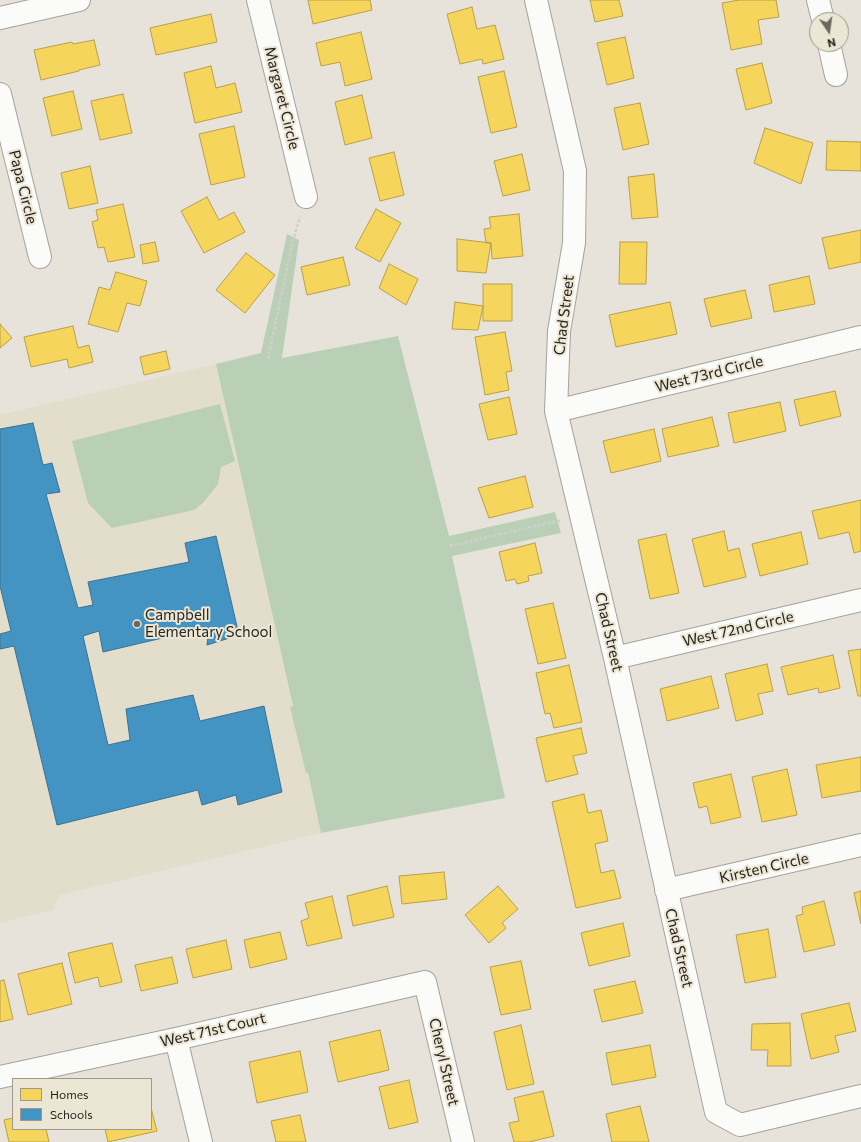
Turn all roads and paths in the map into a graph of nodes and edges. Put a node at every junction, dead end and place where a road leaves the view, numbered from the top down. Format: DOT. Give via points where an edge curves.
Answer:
graph roads {
  1 [pos="79,0"];
  2 [pos="258,0"];
  3 [pos="536,0"];
  4 [pos="818,0"];
  5 [pos="821,12"];
  6 [pos="0,18"];
  7 [pos="830,52"];
  8 [pos="836,75"];
  9 [pos="0,94"];
  10 [pos="306,197"];
  11 [pos="40,257"];
  12 [pos="861,337"];
  13 [pos="268,358"];
  14 [pos="556,411"];
  15 [pos="582,521"];
  16 [pos="450,546"];
  17 [pos="861,600"];
  18 [pos="615,658"];
  19 [pos="861,845"];
  20 [pos="666,890"];
  21 [pos="425,982"];
  22 [pos="176,1039"];
  23 [pos="0,1077"];
  24 [pos="861,1096"];
  25 [pos="200,1142"];
  26 [pos="463,1142"];
  1 -- 6 [label="street"];
  2 -- 10 [label="street, Margaret Circle"];
  3 -- 14 [label="street, Chad Street" via="575,171 574,243 559,330"];
  4 -- 5 [label="street"];
  7 -- 8 [label="street"];
  9 -- 11 [label="street, Papa Circle"];
  10 -- 13 [label="path" via="292,244"];
  12 -- 14 [label="street, West 73rd Circle"];
  14 -- 15 [label="street, Chad Street"];
  15 -- 16 [label="path" via="552,522"];
  15 -- 18 [label="street, Chad Street"];
  17 -- 18 [label="street, West 72nd Circle"];
  18 -- 20 [label="street, Chad Street"];
  19 -- 20 [label="street, Kirsten Circle"];
  20 -- 24 [label="street, Chad Street" via="716,1112 740,1125"];
  21 -- 22 [label="street, West 71st Court"];
  21 -- 26 [label="street, Cheryl Street"];
  22 -- 23 [label="street, West 71st Court"];
  22 -- 25 [label="street"];
}
